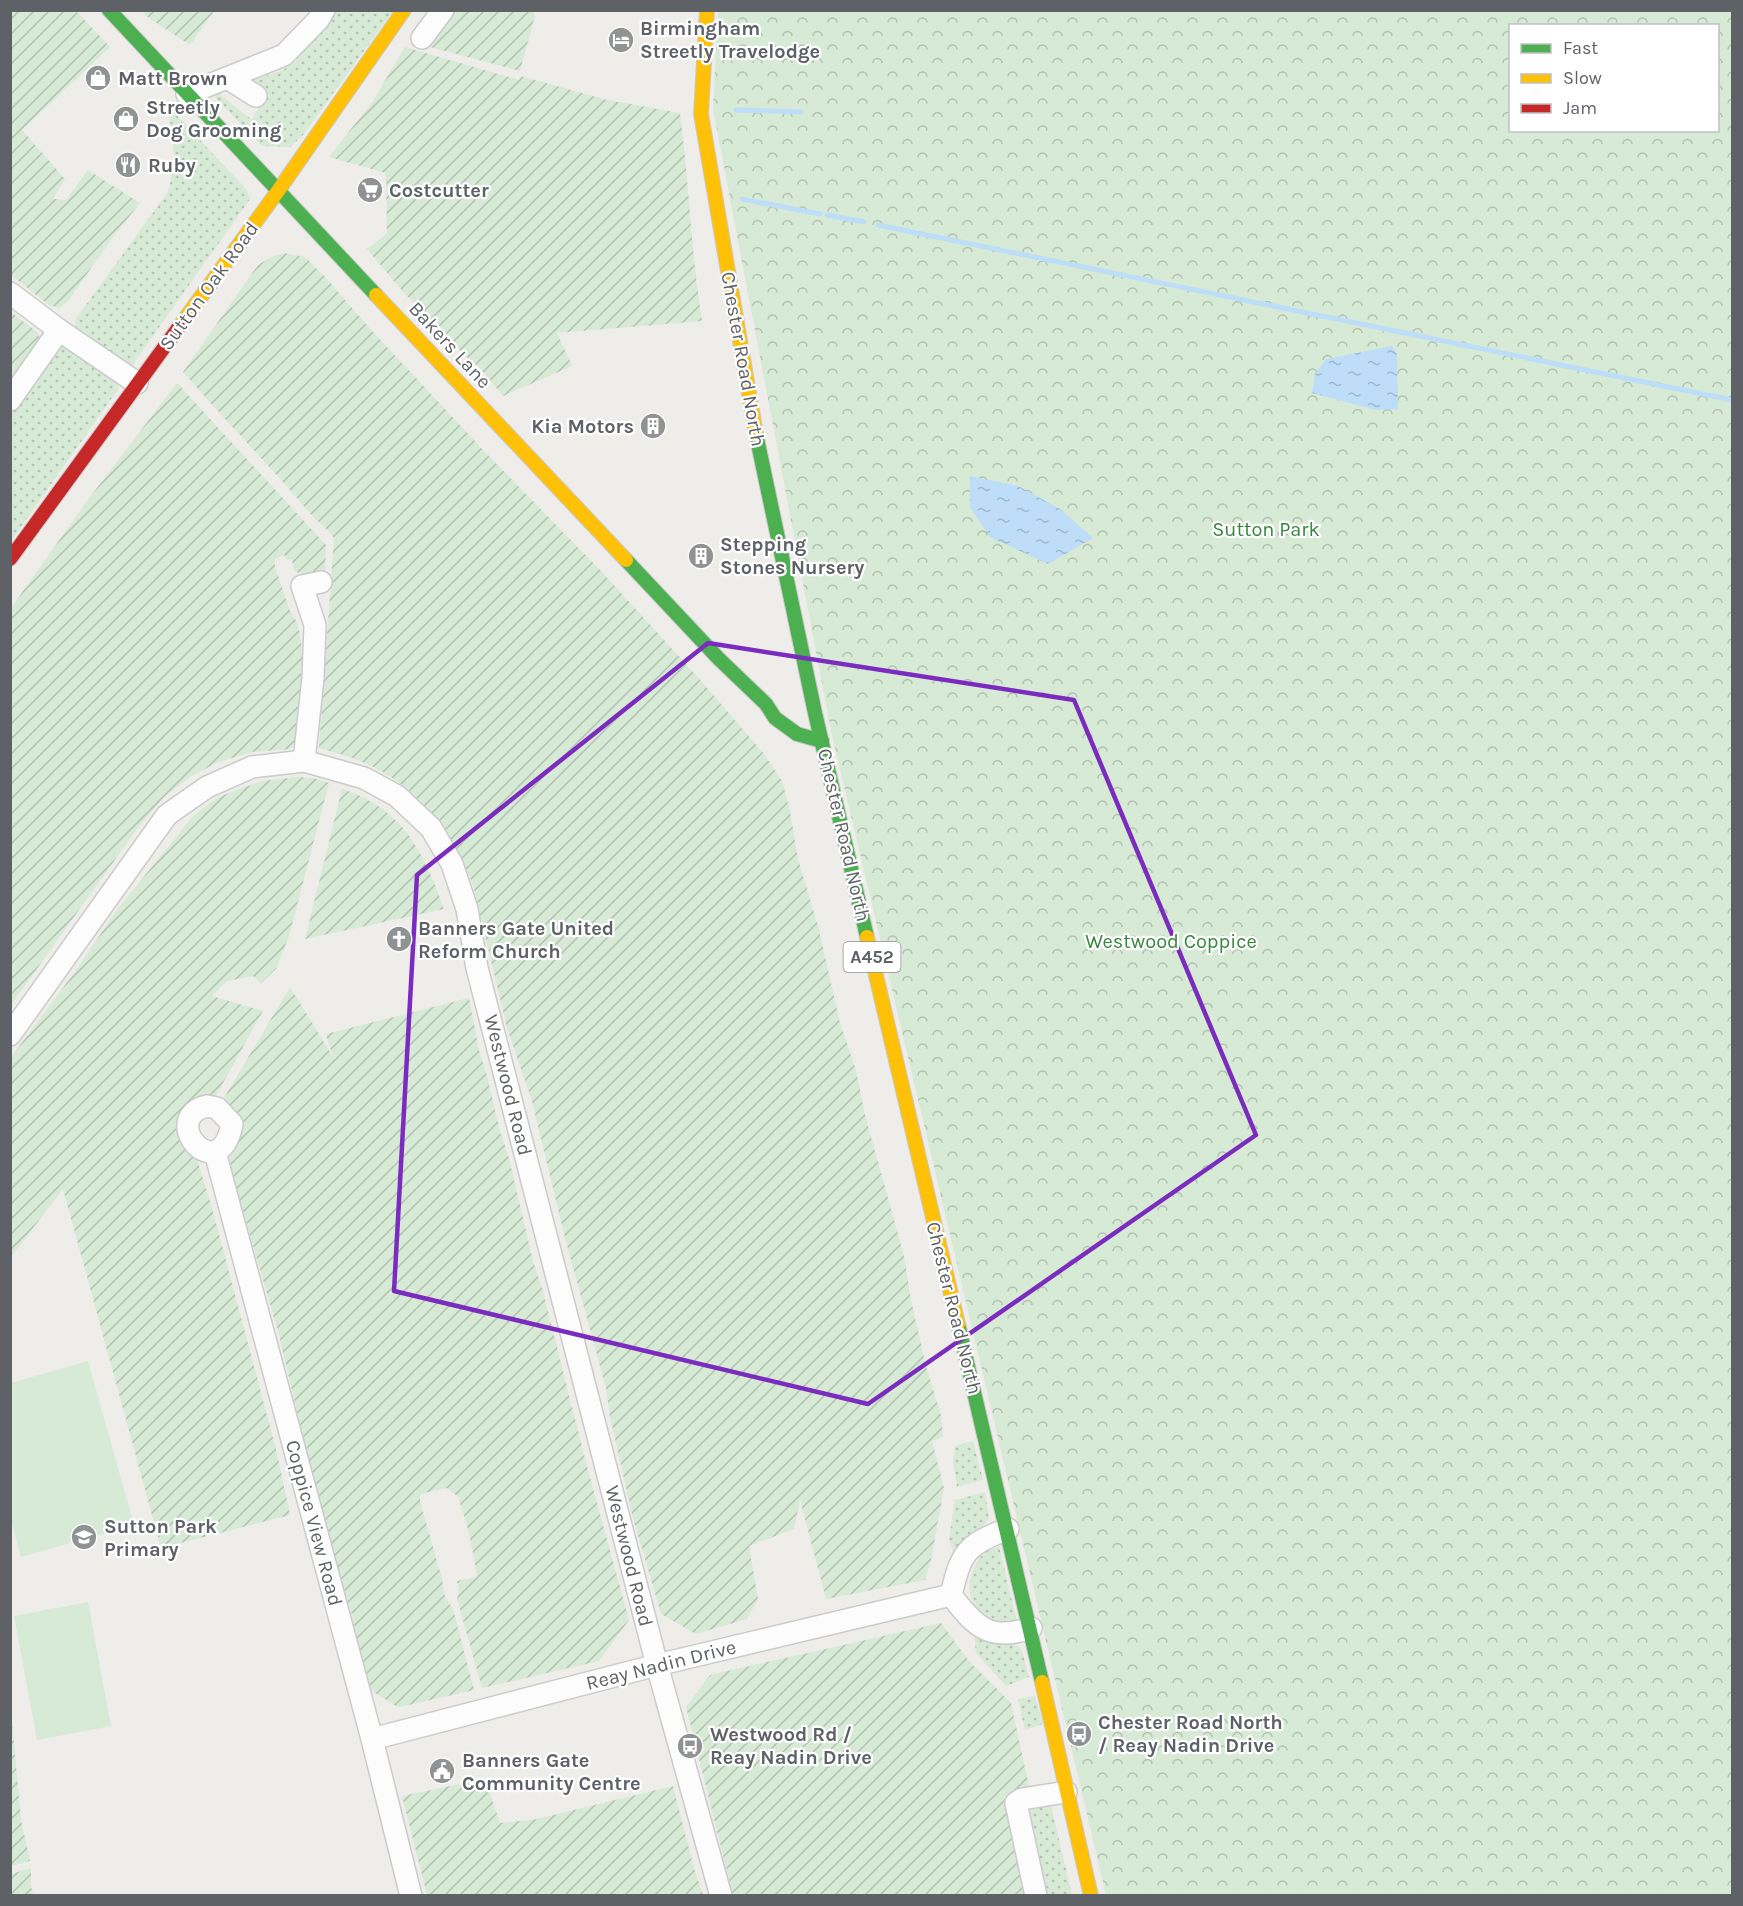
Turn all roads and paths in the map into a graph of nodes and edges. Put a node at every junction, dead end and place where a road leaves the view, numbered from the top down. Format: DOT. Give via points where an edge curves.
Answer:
graph roads {
  1 [pos="109,10"];
  2 [pos="324,10"];
  3 [pos="404,10"];
  4 [pos="707,10"];
  5 [pos="433,14"];
  6 [pos="422,38"];
  7 [pos="229,79"];
  8 [pos="187,94"];
  9 [pos="256,96"];
  10 [pos="278,191"];
  11 [pos="10,293"];
  12 [pos="59,330"];
  13 [pos="137,383"];
  14 [pos="10,400"];
  15 [pos="10,559"];
  16 [pos="306,580"];
  17 [pos="766,704"];
  18 [pos="815,713"];
  19 [pos="822,741"];
  20 [pos="304,761"];
  21 [pos="10,1035"];
  22 [pos="215,1152"];
  23 [pos="1008,1530"];
  24 [pos="951,1595"];
  25 [pos="1031,1628"];
  26 [pos="657,1665"];
  27 [pos="372,1738"];
  28 [pos="1066,1792"];
  29 [pos="411,1896"];
  30 [pos="721,1896"];
  31 [pos="1036,1896"];
  32 [pos="1091,1896"];
  1 -- 8 [label="main road, Bakers Lane"];
  2 -- 7 [label="street" via="284,55"];
  3 -- 10 [label="main road, Sutton Oak Road"];
  4 -- 18 [label="main road, Chester Road North / A452" via="701,114 760,459"];
  5 -- 6 [label="street"];
  7 -- 8 [label="street"];
  7 -- 9 [label="street"];
  8 -- 10 [label="main road, Bakers Lane"];
  10 -- 13 [label="main road, Sutton Oak Road"];
  10 -- 17 [label="main road, Bakers Lane" via="719,659"];
  11 -- 12 [label="street"];
  12 -- 13 [label="street"];
  12 -- 14 [label="street"];
  13 -- 15 [label="main road, Sutton Oak Road"];
  16 -- 20 [label="street" via="315,625"];
  17 -- 18 [label="main road, Bakers Lane" via="796,714"];
  17 -- 19 [label="main road, Bakers Lane" via="795,732"];
  18 -- 19 [label="main road, Chester Road North / A452"];
  19 -- 23 [label="main road, Chester Road North / A452"];
  20 -- 21 [label="street, Westwood Road" via="252,767 207,787 167,814"];
  20 -- 26 [label="street, Westwood Road" via="364,778 397,796 431,828 452,864 467,909 477,968"];
  22 -- 27 [label="street, Coppice View Road"];
  23 -- 24 [label="street" via="971,1547 959,1564"];
  23 -- 25 [label="main road, Chester Road North / A452"];
  24 -- 25 [label="street" via="968,1617 990,1633 1013,1634"];
  24 -- 26 [label="street, Reay Nadin Drive"];
  25 -- 28 [label="main road, Chester Road North / A452"];
  26 -- 27 [label="street, Reay Nadin Drive"];
  26 -- 30 [label="street, Westwood Road"];
  27 -- 29 [label="street, Coppice View Road"];
  28 -- 31 [label="street" via="1016,1803"];
  28 -- 32 [label="main road, Chester Road North / A452"];
}
